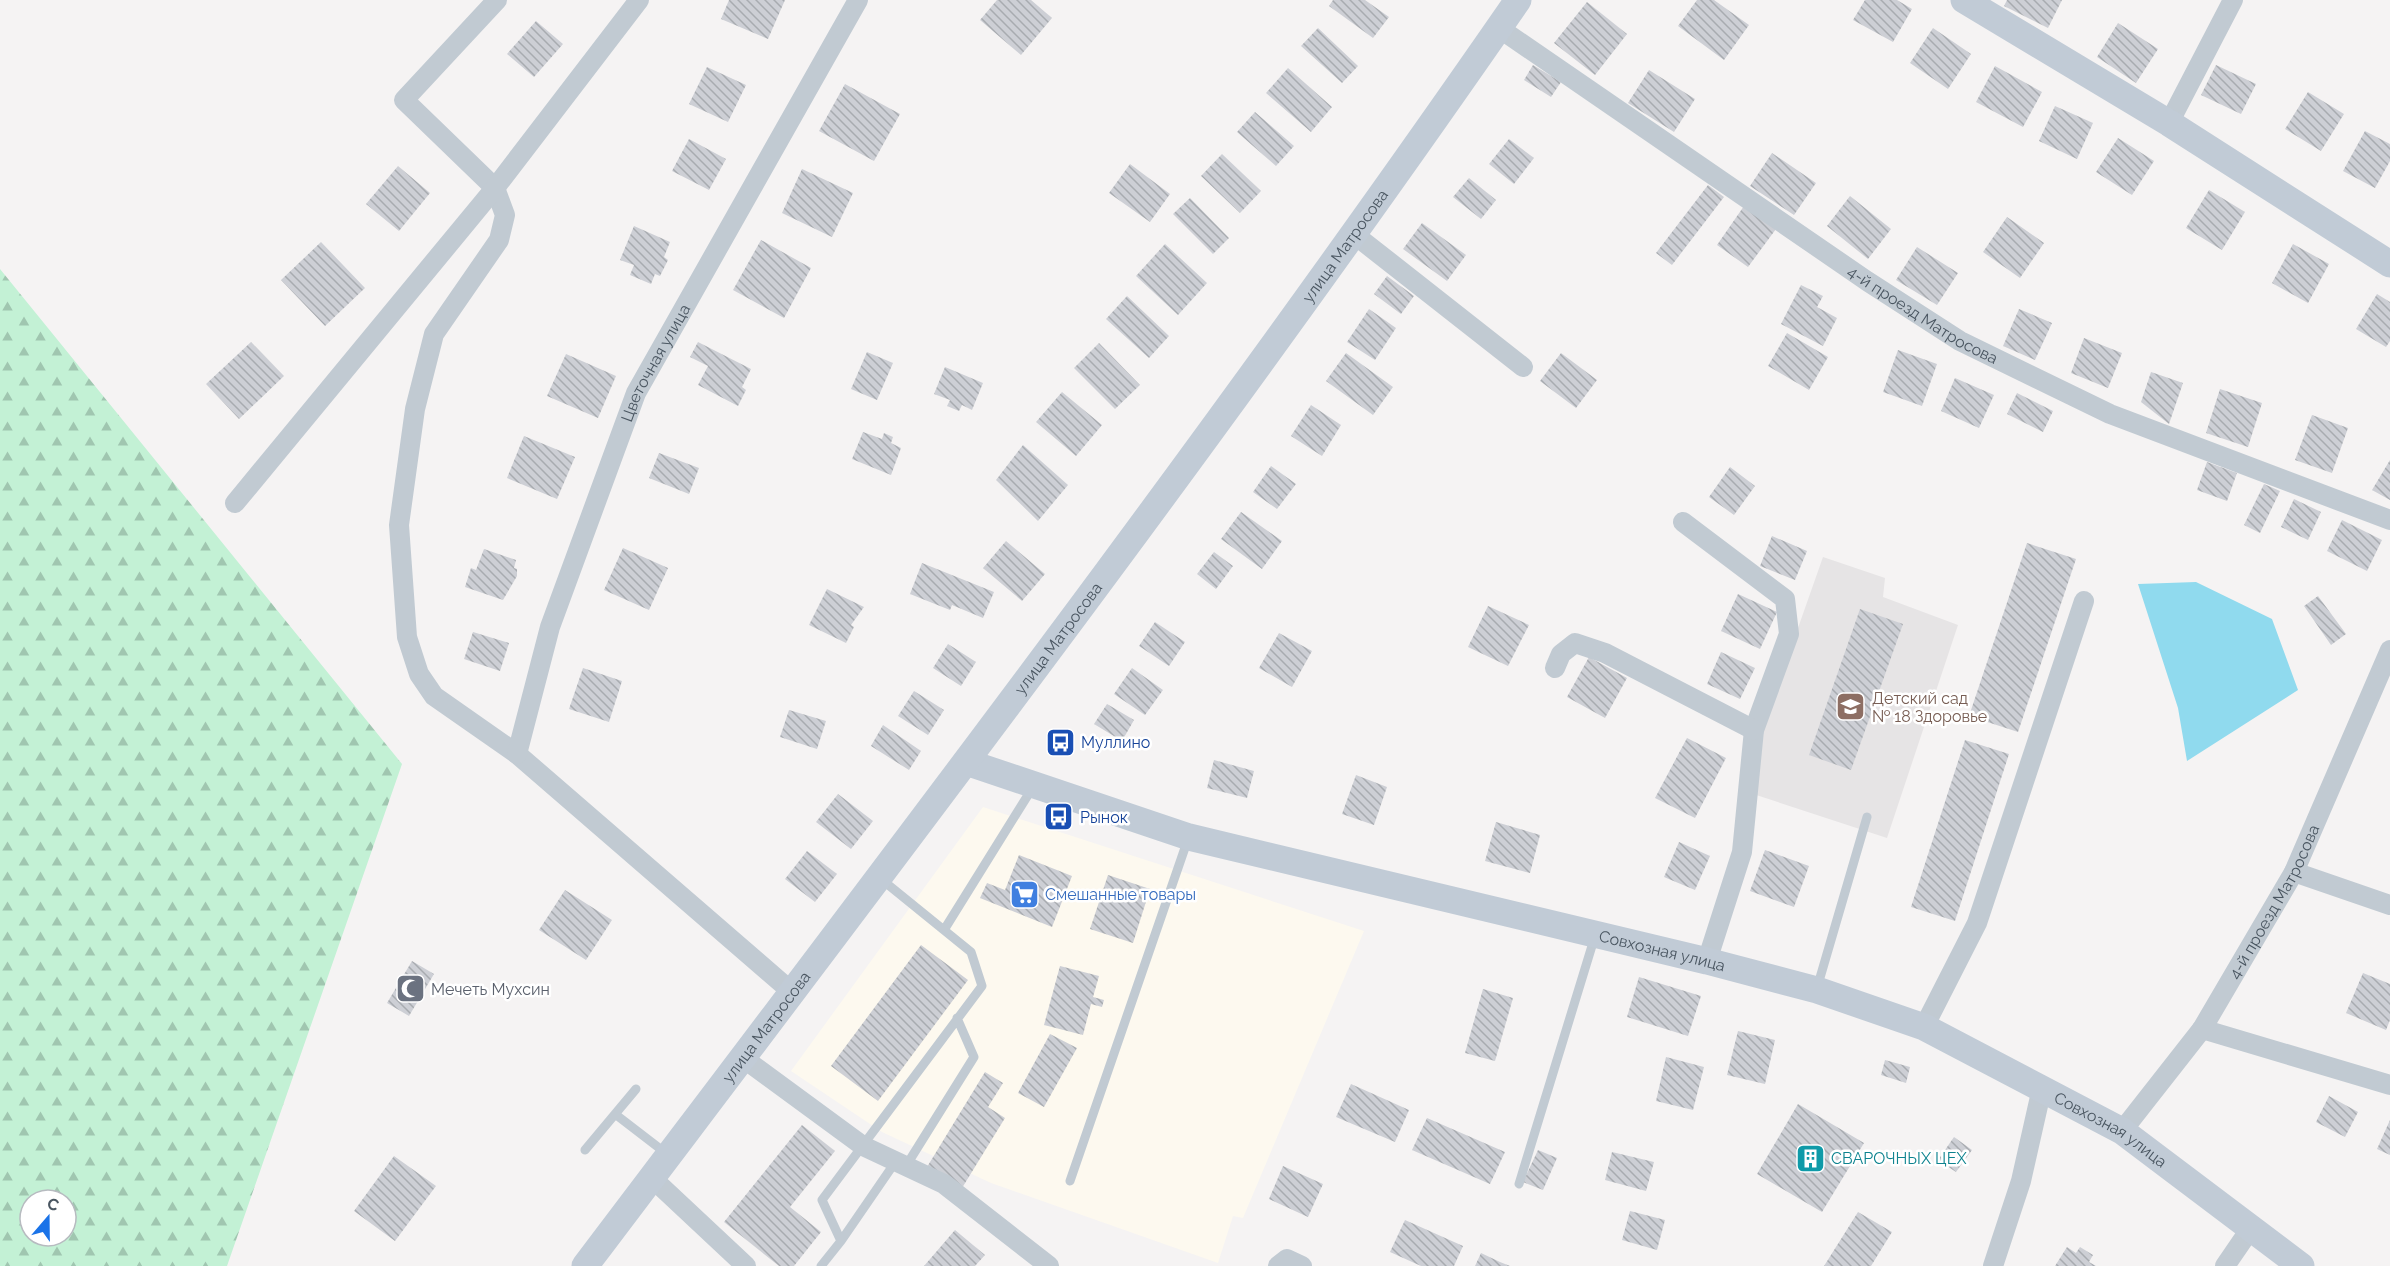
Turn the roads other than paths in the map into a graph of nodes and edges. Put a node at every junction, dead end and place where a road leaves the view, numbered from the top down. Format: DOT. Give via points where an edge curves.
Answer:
graph roads {
  1 [pos="497,0"];
  2 [pos="639,0"];
  3 [pos="858,0"];
  4 [pos="1518,0"];
  5 [pos="1964,0"];
  6 [pos="2233,0"];
  7 [pos="1499,28"];
  8 [pos="2169,123"];
  9 [pos="495,188"];
  10 [pos="1355,235"];
  11 [pos="2390,264"];
  12 [pos="1523,367"];
  13 [pos="235,503"];
  14 [pos="2390,520"];
  15 [pos="1683,522"];
  16 [pos="2084,601"];
  17 [pos="2390,650"];
  18 [pos="1555,668"];
  19 [pos="1754,730"];
  20 [pos="517,754"];
  21 [pos="966,762"];
  22 [pos="1034,785"];
  23 [pos="1867,817"];
  24 [pos="1189,837"];
  25 [pos="2294,872"];
  26 [pos="879,877"];
  27 [pos="2390,905"];
  28 [pos="944,930"];
  29 [pos="1596,935"];
  30 [pos="1707,961"];
  31 [pos="1817,990"];
  32 [pos="792,992"];
  33 [pos="957,1018"];
  34 [pos="1924,1027"];
  35 [pos="2202,1029"];
  36 [pos="743,1058"];
  37 [pos="2390,1086"];
  38 [pos="2042,1088"];
  39 [pos="636,1089"];
  40 [pos="615,1114"];
  41 [pos="2121,1131"];
  42 [pos="863,1146"];
  43 [pos="585,1150"];
  44 [pos="669,1155"];
  45 [pos="901,1164"];
  46 [pos="652,1178"];
  47 [pos="1070,1181"];
  48 [pos="1519,1184"];
  49 [pos="2251,1228"];
  50 [pos="841,1240"];
  51 [pos="585,1266"];
  52 [pos="746,1266"];
  53 [pos="821,1266"];
  54 [pos="1049,1266"];
  55 [pos="1278,1266"];
  56 [pos="1302,1266"];
  57 [pos="1993,1266"];
  58 [pos="2225,1266"];
  59 [pos="2301,1266"];
  1 -- 9 [label="street" via="404,100"];
  2 -- 9 [label="street"];
  3 -- 20 [label="street, Цветочная улица" via="636,393 550,627"];
  4 -- 7 [label="street, улица Матросова"];
  5 -- 8 [label="street"];
  6 -- 8 [label="street"];
  7 -- 10 [label="street, улица Матросова"];
  7 -- 14 [label="street, 4-й проезд Матросова" via="1960,341 2109,414"];
  8 -- 11 [label="street"];
  9 -- 13 [label="street"];
  9 -- 20 [label="street" via="505,215 499,240 434,334 415,410 399,525 407,637 419,674 434,696"];
  10 -- 12 [label="street"];
  10 -- 21 [label="street, улица Матросова"];
  15 -- 19 [label="street" via="1785,599 1789,634"];
  16 -- 34 [label="street" via="1977,924"];
  17 -- 25 [label="street, 4-й проезд Матросова"];
  18 -- 19 [label="street" via="1561,654 1575,643 1605,653"];
  19 -- 30 [label="street" via="1743,852"];
  20 -- 32 [label="street"];
  21 -- 22 [label="street, Совхозная улица"];
  21 -- 26 [label="street, улица Матросова"];
  22 -- 24 [label="street, Совхозная улица"];
  22 -- 28 [label="lane"];
  23 -- 31 [label="lane"];
  24 -- 29 [label="street, Совхозная улица"];
  24 -- 47 [label="lane"];
  25 -- 27 [label="street"];
  25 -- 35 [label="street, 4-й проезд Матросова"];
  26 -- 28 [label="lane"];
  26 -- 32 [label="street, улица Матросова"];
  28 -- 33 [label="lane" via="971,952 982,986"];
  29 -- 30 [label="street, Совхозная улица"];
  29 -- 48 [label="lane"];
  30 -- 31 [label="street, Совхозная улица"];
  31 -- 34 [label="street, Совхозная улица"];
  32 -- 36 [label="street, улица Матросова"];
  33 -- 42 [label="lane"];
  33 -- 45 [label="lane" via="974,1057"];
  34 -- 38 [label="street, Совхозная улица"];
  35 -- 37 [label="street"];
  35 -- 41 [label="street, 4-й проезд Матросова"];
  36 -- 42 [label="street"];
  36 -- 44 [label="street, улица Матросова"];
  38 -- 41 [label="street, Совхозная улица"];
  38 -- 57 [label="street" via="2021,1181"];
  39 -- 40 [label="lane"];
  40 -- 43 [label="lane"];
  40 -- 44 [label="lane"];
  41 -- 49 [label="street, Совхозная улица"];
  42 -- 45 [label="street"];
  42 -- 50 [label="lane" via="822,1200"];
  44 -- 46 [label="street, улица Матросова"];
  45 -- 50 [label="lane"];
  45 -- 54 [label="street" via="944,1184"];
  46 -- 51 [label="street, улица Матросова"];
  46 -- 52 [label="street"];
  49 -- 58 [label="street"];
  49 -- 59 [label="street, Совхозная улица"];
  50 -- 53 [label="lane"];
  55 -- 56 [label="street" via="1287,1259"];
}
